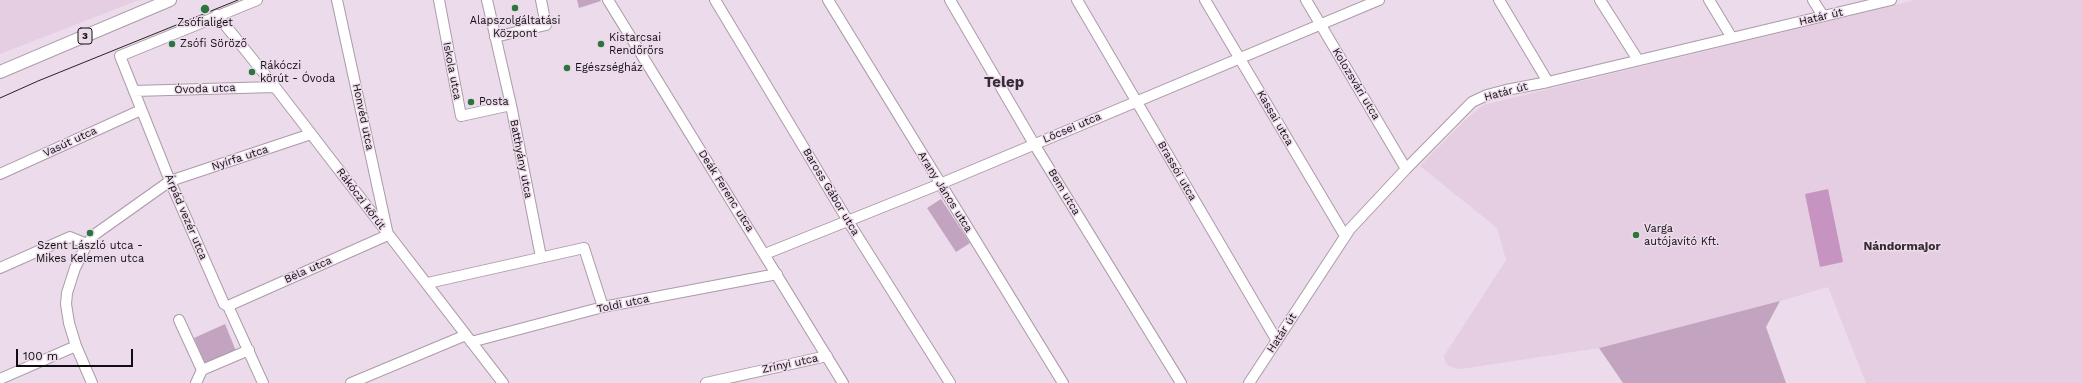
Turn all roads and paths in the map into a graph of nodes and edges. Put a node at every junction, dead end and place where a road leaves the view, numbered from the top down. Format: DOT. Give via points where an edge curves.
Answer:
graph roads {
  1 [pos="170,0"];
  2 [pos="257,0"];
  3 [pos="337,0"];
  4 [pos="439,0"];
  5 [pos="487,0"];
  6 [pos="540,0"];
  7 [pos="608,0"];
  8 [pos="715,0"];
  9 [pos="828,0"];
  10 [pos="950,0"];
  11 [pos="1077,0"];
  12 [pos="1205,0"];
  13 [pos="1306,0"];
  14 [pos="1379,0"];
  15 [pos="1499,0"];
  16 [pos="1600,0"];
  17 [pos="1708,0"];
  18 [pos="1814,0"];
  19 [pos="1890,0"];
  20 [pos="217,15"];
  21 [pos="1823,16"];
  22 [pos="1321,25"];
  23 [pos="495,37"];
  24 [pos="1732,38"];
  25 [pos="1241,59"];
  26 [pos="1638,60"];
  27 [pos="0,72"];
  28 [pos="1548,82"];
  29 [pos="275,86"];
  30 [pos="134,91"];
  31 [pos="1136,101"];
  32 [pos="511,105"];
  33 [pos="141,110"];
  34 [pos="311,134"];
  35 [pos="1034,144"];
  36 [pos="1406,169"];
  37 [pos="0,174"];
  38 [pos="170,181"];
  39 [pos="940,184"];
  40 [pos="848,221"];
  41 [pos="388,235"];
  42 [pos="1345,236"];
  43 [pos="87,244"];
  44 [pos="765,254"];
  45 [pos="541,257"];
  46 [pos="0,268"];
  47 [pos="777,274"];
  48 [pos="428,284"];
  49 [pos="228,306"];
  50 [pos="603,308"];
  51 [pos="179,320"];
  52 [pos="468,338"];
  53 [pos="1277,341"];
  54 [pos="76,346"];
  55 [pos="249,350"];
  56 [pos="827,356"];
  57 [pos="202,370"];
  58 [pos="0,379"];
  59 [pos="92,383"];
  60 [pos="196,383"];
  61 [pos="263,383"];
  62 [pos="351,383"];
  63 [pos="502,383"];
  64 [pos="706,383"];
  65 [pos="843,383"];
  66 [pos="950,383"];
  67 [pos="1063,383"];
  68 [pos="1180,383"];
  69 [pos="1249,383"];
  1 -- 27 [label="main road, 3"];
  2 -- 20 [label="street"];
  3 -- 41 [label="street, Honvéd utca"];
  4 -- 32 [label="street, Iskola utca" via="461,116"];
  5 -- 23 [label="street, Batthyány utca"];
  6 -- 23 [label="street" via="546,25"];
  7 -- 44 [label="street, Deák Ferenc utca"];
  8 -- 40 [label="street, Baross Gábor utca"];
  9 -- 39 [label="street, Arany János utca"];
  10 -- 35 [label="street, Bem utca"];
  11 -- 31 [label="street, Brassói utca"];
  12 -- 25 [label="street, Kassai utca"];
  13 -- 22 [label="street, Kolozsvári utca"];
  14 -- 22 [label="street, Lőcsei utca"];
  15 -- 28 [label="street"];
  16 -- 26 [label="street"];
  17 -- 24 [label="street"];
  18 -- 21 [label="street"];
  19 -- 21 [label="street, Határ út"];
  20 -- 29 [label="street, Rákóczi körút"];
  20 -- 30 [label="street, Árpád vezér utca" via="120,56"];
  21 -- 24 [label="street, Határ út"];
  22 -- 25 [label="street, Lőcsei utca"];
  22 -- 36 [label="street, Kolozsvári utca"];
  23 -- 32 [label="street, Batthyány utca"];
  24 -- 26 [label="street, Határ út"];
  25 -- 31 [label="street, Lőcsei utca"];
  25 -- 42 [label="street, Kassai utca"];
  26 -- 28 [label="street, Határ út"];
  28 -- 36 [label="street, Határ út" via="1487,95 1472,102"];
  29 -- 30 [label="street, Óvoda utca"];
  29 -- 34 [label="street, Rákóczi körút"];
  30 -- 33 [label="street, Árpád vezér utca"];
  31 -- 35 [label="street, Lőcsei utca"];
  31 -- 53 [label="street, Brassói utca"];
  32 -- 45 [label="street, Batthyány utca"];
  33 -- 37 [label="street, Vasút utca"];
  33 -- 38 [label="street, Árpád vezér utca"];
  34 -- 38 [label="street, Nyírfa utca"];
  34 -- 41 [label="street, Rákóczi körút"];
  35 -- 39 [label="street, Lőcsei utca"];
  35 -- 68 [label="street, Bem utca"];
  36 -- 42 [label="street, Határ út"];
  38 -- 43 [label="street, Nyírfa utca" via="104,227"];
  38 -- 49 [label="street, Árpád vezér utca" via="224,304"];
  39 -- 40 [label="street, Lőcsei utca"];
  39 -- 67 [label="street, Arany János utca"];
  40 -- 44 [label="street, Lőcsei utca"];
  40 -- 66 [label="street, Baross Gábor utca"];
  41 -- 48 [label="street, Rákóczi körút"];
  41 -- 49 [label="street, Béla utca"];
  42 -- 53 [label="street, Határ út"];
  43 -- 46 [label="street" via="70,237"];
  43 -- 54 [label="street, Nyírfa utca" via="75,268 67,294 67,313"];
  44 -- 47 [label="street, Deák Ferenc utca"];
  45 -- 48 [label="street"];
  45 -- 50 [label="street" via="584,248"];
  47 -- 50 [label="street, Toldi utca"];
  47 -- 56 [label="street, Deák Ferenc utca"];
  48 -- 52 [label="street, Rákóczi körút"];
  49 -- 55 [label="street, Árpád vezér utca"];
  50 -- 52 [label="street, Toldi utca"];
  51 -- 57 [label="street"];
  52 -- 62 [label="street, Toldi utca"];
  52 -- 63 [label="street, Rákóczi körút"];
  53 -- 69 [label="street, Határ út"];
  54 -- 58 [label="street"];
  54 -- 59 [label="street, Nyírfa utca"];
  55 -- 57 [label="street"];
  55 -- 61 [label="street, Árpád vezér utca"];
  56 -- 64 [label="street, Zrínyi utca"];
  56 -- 65 [label="street, Deák Ferenc utca"];
  57 -- 60 [label="street"];
}
